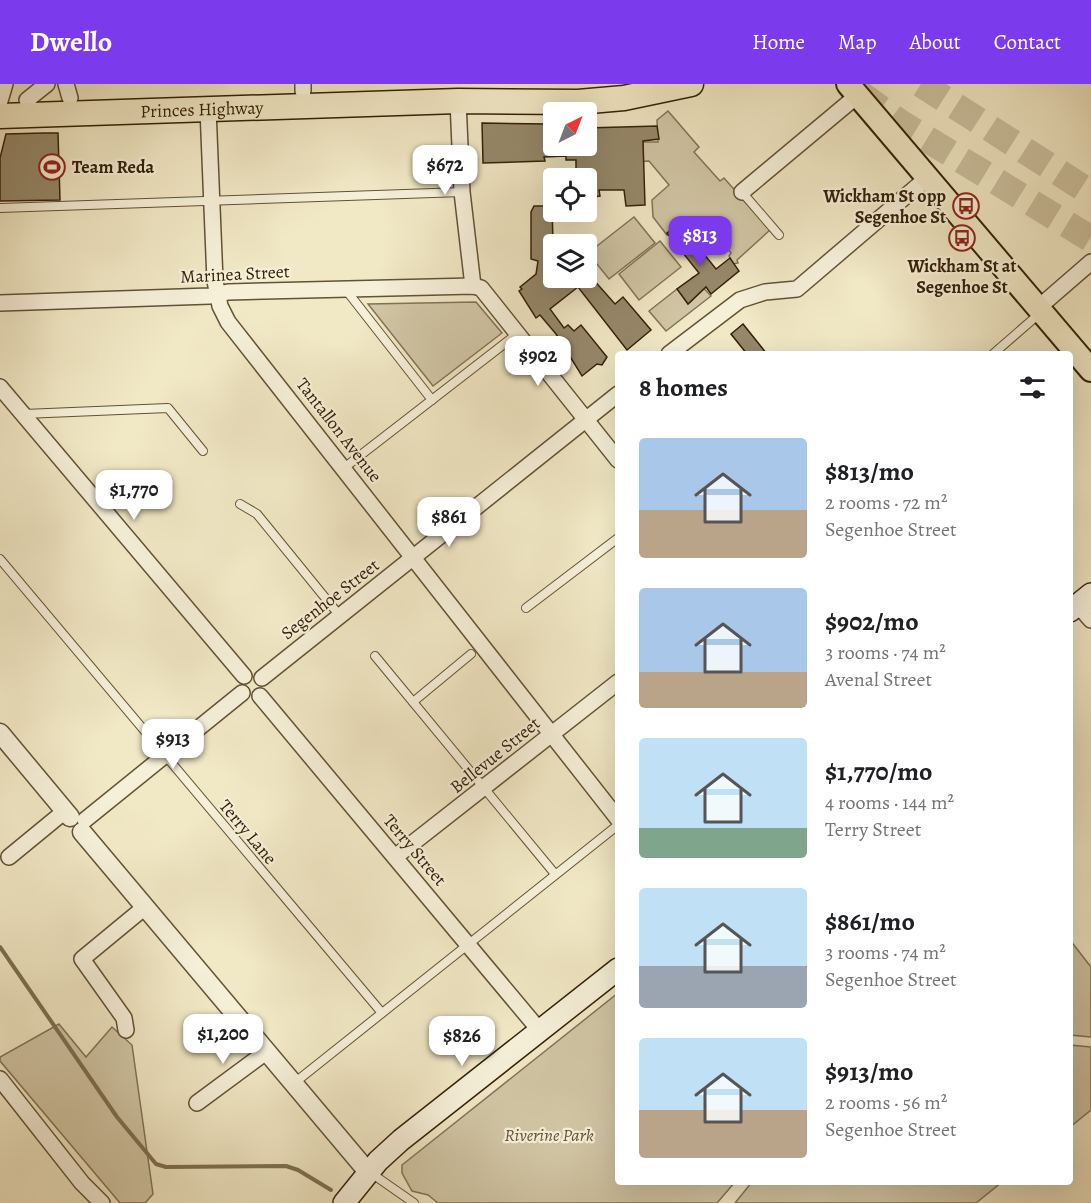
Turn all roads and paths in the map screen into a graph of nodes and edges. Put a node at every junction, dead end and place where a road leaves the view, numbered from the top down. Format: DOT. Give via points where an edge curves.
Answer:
graph roads {
  1 [pos="5,84"];
  2 [pos="46,84"];
  3 [pos="598,84"];
  4 [pos="691,84"];
  5 [pos="833,84"];
  6 [pos="303,87"];
  7 [pos="854,88"];
  8 [pos="68,91"];
  9 [pos="27,100"];
  10 [pos="0,101"];
  11 [pos="458,101"];
  12 [pos="208,109"];
  13 [pos="0,116"];
  14 [pos="927,178"];
  15 [pos="462,192"];
  16 [pos="742,192"];
  17 [pos="211,203"];
  18 [pos="0,208"];
  19 [pos="779,235"];
  20 [pos="1091,262"];
  21 [pos="473,286"];
  22 [pos="345,290"];
  23 [pos="218,294"];
  24 [pos="0,303"];
  25 [pos="1040,310"];
  26 [pos="517,334"];
  27 [pos="673,351"];
  28 [pos="996,351"];
  29 [pos="1091,370"];
  30 [pos="0,387"];
  31 [pos="615,396"];
  32 [pos="432,400"];
  33 [pos="23,414"];
  34 [pos="585,419"];
  35 [pos="203,451"];
  36 [pos="615,456"];
  37 [pos="344,468"];
  38 [pos="240,504"];
  39 [pos="615,540"];
  40 [pos="413,557"];
  41 [pos="0,559"];
  42 [pos="526,608"];
  43 [pos="341,616"];
  44 [pos="471,654"];
  45 [pos="375,656"];
  46 [pos="244,676"];
  47 [pos="262,678"];
  48 [pos="615,684"];
  49 [pos="242,693"];
  50 [pos="260,696"];
  51 [pos="413,702"];
  52 [pos="0,733"];
  53 [pos="551,735"];
  54 [pos="165,756"];
  55 [pos="485,788"];
  56 [pos="615,815"];
  57 [pos="76,820"];
  58 [pos="615,827"];
  59 [pos="9,857"];
  60 [pos="395,857"];
  61 [pos="555,874"];
  62 [pos="145,907"];
  63 [pos="469,944"];
  64 [pos="615,971"];
  65 [pos="382,1013"];
  66 [pos="126,1030"];
  67 [pos="540,1031"];
  68 [pos="266,1052"];
  69 [pos="0,1079"];
  70 [pos="294,1084"];
  71 [pos="197,1103"];
  72 [pos="368,1172"];
  73 [pos="102,1203"];
  74 [pos="344,1203"];
  75 [pos="414,1203"];
  1 -- 10 [label="street"];
  2 -- 9 [label="street"];
  3 -- 6 [label="highway, Princes Highway"];
  4 -- 11 [label="highway, Princes Highway" via="624,98 578,102"];
  5 -- 7 [label="main road"];
  6 -- 8 [label="highway, Princes Highway"];
  7 -- 14 [label="main road"];
  7 -- 16 [label="street"];
  8 -- 9 [label="highway, Princes Highway"];
  9 -- 10 [label="highway, Princes Highway"];
  11 -- 12 [label="highway, Princes Highway"];
  11 -- 15 [label="street"];
  12 -- 13 [label="highway, Princes Highway"];
  12 -- 17 [label="street, Tantallon Avenue"];
  14 -- 25 [label="main road"];
  14 -- 27 [label="street" via="797,289 765,292 740,300"];
  15 -- 17 [label="lane"];
  15 -- 21 [label="street"];
  16 -- 19 [label="lane"];
  17 -- 18 [label="lane"];
  17 -- 23 [label="street, Tantallon Avenue"];
  20 -- 25 [label="street"];
  21 -- 22 [label="street, Marinea Street"];
  21 -- 26 [label="street" via="481,288"];
  22 -- 23 [label="street, Marinea Street"];
  22 -- 32 [label="lane"];
  23 -- 24 [label="street, Marinea Street"];
  23 -- 37 [label="street, Tantallon Avenue" via="228,322"];
  25 -- 28 [label="lane"];
  25 -- 29 [label="main road"];
  26 -- 32 [label="lane"];
  26 -- 34 [label="street"];
  30 -- 33 [label="street"];
  31 -- 34 [label="street, Segenhoe Street"];
  32 -- 37 [label="lane"];
  33 -- 35 [label="lane" via="168,408"];
  33 -- 46 [label="street"];
  34 -- 36 [label="street"];
  34 -- 40 [label="street, Segenhoe Street"];
  37 -- 40 [label="street, Tantallon Avenue"];
  38 -- 43 [label="lane" via="257,514"];
  39 -- 42 [label="lane"];
  40 -- 43 [label="street, Segenhoe Street"];
  40 -- 53 [label="street, Tantallon Avenue"];
  41 -- 54 [label="lane, Terry Lane"];
  43 -- 47 [label="street, Segenhoe Street"];
  44 -- 51 [label="lane"];
  45 -- 51 [label="lane"];
  46 -- 47 [label="street" via="253,673"];
  46 -- 49 [label="street" via="239,684"];
  47 -- 50 [label="street" via="265,685"];
  48 -- 53 [label="street, Bellevue Street"];
  49 -- 50 [label="street" via="249,698"];
  49 -- 54 [label="street"];
  50 -- 60 [label="street, Terry Street"];
  51 -- 55 [label="lane"];
  52 -- 57 [label="street"];
  53 -- 55 [label="street, Bellevue Street"];
  53 -- 56 [label="street, Tantallon Avenue"];
  54 -- 57 [label="street"];
  54 -- 65 [label="lane, Terry Lane"];
  55 -- 60 [label="street, Bellevue Street"];
  55 -- 61 [label="lane"];
  57 -- 59 [label="street"];
  57 -- 62 [label="street"];
  58 -- 61 [label="lane"];
  60 -- 63 [label="street, Terry Street"];
  61 -- 63 [label="lane"];
  62 -- 66 [label="street" via="82,959 124,1018"];
  62 -- 68 [label="street"];
  63 -- 65 [label="lane"];
  63 -- 67 [label="street, Terry Street"];
  64 -- 67 [label="main road"];
  65 -- 70 [label="lane"];
  67 -- 72 [label="main road" via="401,1140"];
  68 -- 70 [label="street"];
  68 -- 71 [label="street"];
  69 -- 73 [label="street"];
  70 -- 72 [label="street"];
  72 -- 74 [label="main road"];
  72 -- 75 [label="lane"];
}
